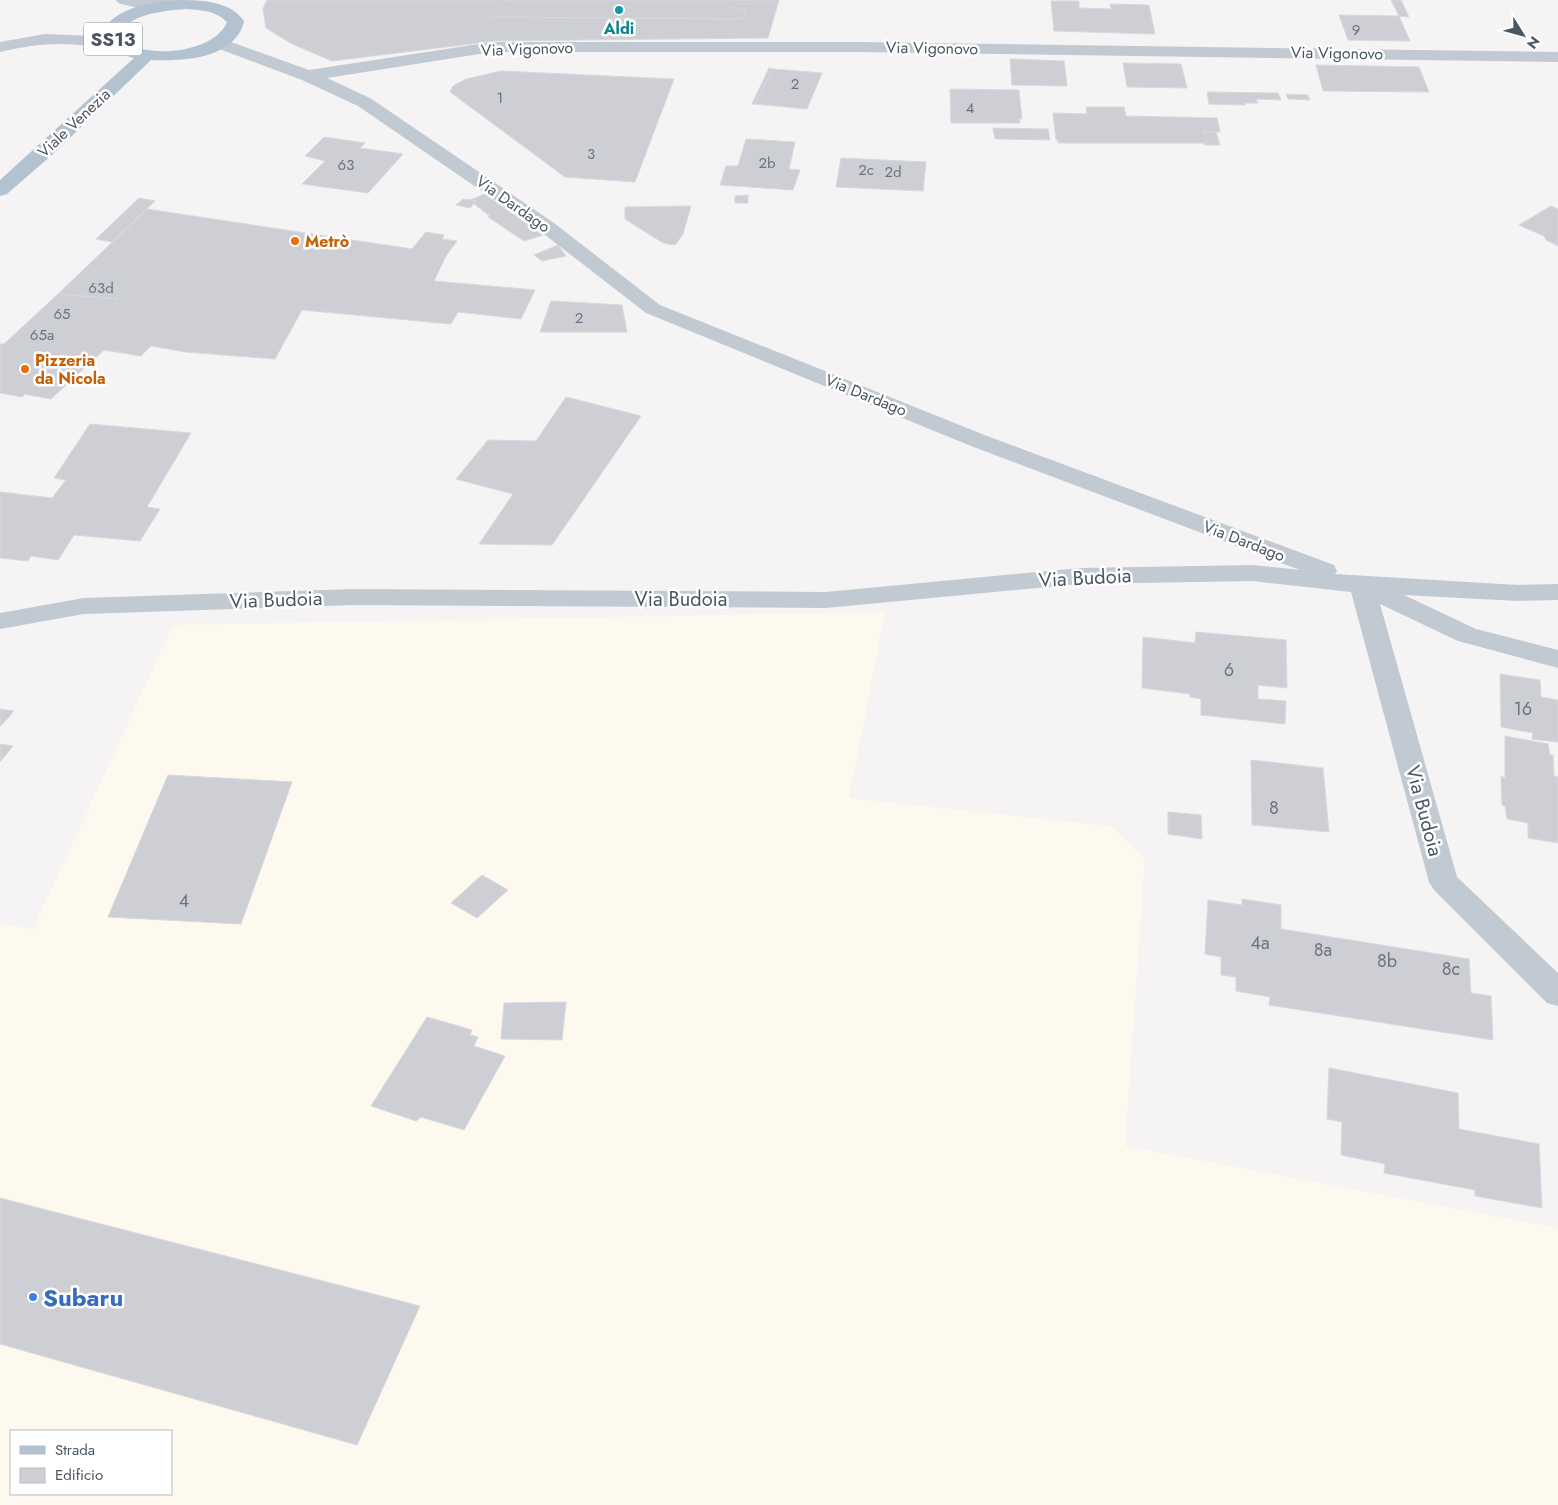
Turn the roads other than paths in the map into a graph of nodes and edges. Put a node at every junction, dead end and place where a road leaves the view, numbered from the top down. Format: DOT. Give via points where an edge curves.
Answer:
graph roads {
  1 [pos="124,0"];
  2 [pos="208,2"];
  3 [pos="169,5"];
  4 [pos="220,43"];
  5 [pos="0,47"];
  6 [pos="122,48"];
  7 [pos="147,55"];
  8 [pos="1558,57"];
  9 [pos="308,76"];
  10 [pos="0,190"];
  11 [pos="1362,585"];
  12 [pos="1558,592"];
  13 [pos="0,621"];
  14 [pos="1558,659"];
  15 [pos="1558,994"];
  1 -- 3 [label="street" via="152,6"];
  2 -- 3 [label="main road, SS13"];
  2 -- 4 [label="main road, SS13" via="236,21 235,29"];
  3 -- 6 [label="main road, SS13" via="135,14 114,28 114,42"];
  4 -- 7 [label="main road, SS13" via="186,54"];
  4 -- 9 [label="street, Via Dardago"];
  5 -- 6 [label="street" via="16,42 76,39"];
  6 -- 7 [label="main road, SS13"];
  7 -- 10 [label="main road, Viale Venezia / SS13"];
  8 -- 9 [label="street, Via Vigonovo" via="859,47 492,47"];
  9 -- 11 [label="street, Via Dardago" via="364,102 547,227 653,309 979,441"];
  11 -- 12 [label="street, Via Budoia"];
  11 -- 13 [label="street, Via Budoia" via="1253,573 1080,576 826,600 355,597 84,606"];
  11 -- 14 [label="street, Via Dardago" via="1467,635"];
  11 -- 15 [label="street, Via Budoia" via="1444,882"];
}
